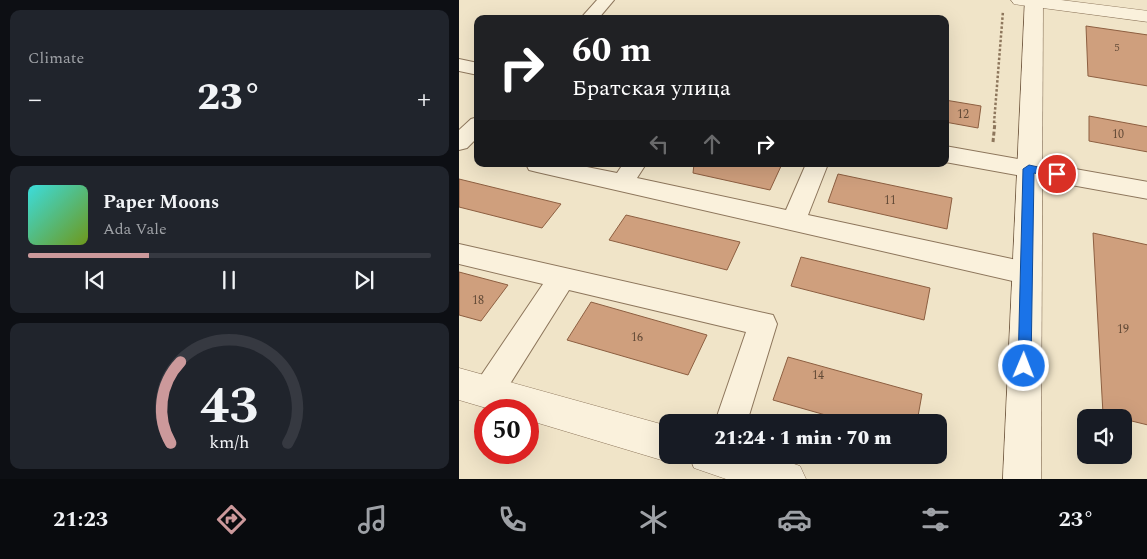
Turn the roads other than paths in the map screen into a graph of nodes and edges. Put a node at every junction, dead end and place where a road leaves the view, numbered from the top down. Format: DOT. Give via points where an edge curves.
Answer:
graph roads {
  1 [pos="606,0"];
  2 [pos="1029,1"];
  3 [pos="592,15"];
  4 [pos="1147,17"];
  5 [pos="459,65"];
  6 [pos="474,68"];
  7 [pos="474,128"];
  8 [pos="459,145"];
  9 [pos="474,149"];
  10 [pos="949,155"];
  11 [pos="568,167"];
  12 [pos="816,167"];
  13 [pos="1029,169"];
  14 [pos="629,173"];
  15 [pos="1147,191"];
  16 [pos="794,221"];
  17 [pos="459,254"];
  18 [pos="1026,273"];
  19 [pos="562,278"];
  20 [pos="473,388"];
  21 [pos="734,414"];
  22 [pos="659,441"];
  23 [pos="740,464"];
  24 [pos="787,479"];
  25 [pos="1022,479"];
  1 -- 3 [label="street"];
  2 -- 4 [label="main road"];
  2 -- 13 [label="main road"];
  5 -- 6 [label="street"];
  7 -- 8 [label="street"];
  8 -- 9 [label="street"];
  10 -- 13 [label="street"];
  11 -- 14 [label="street"];
  12 -- 16 [label="street"];
  13 -- 15 [label="street"];
  13 -- 18 [label="main road"];
  14 -- 16 [label="street"];
  16 -- 18 [label="street"];
  17 -- 19 [label="street"];
  18 -- 25 [label="main road"];
  19 -- 20 [label="street"];
  19 -- 21 [label="street" via="763,324"];
  20 -- 22 [label="main road"];
  23 -- 24 [label="main road"];
}
